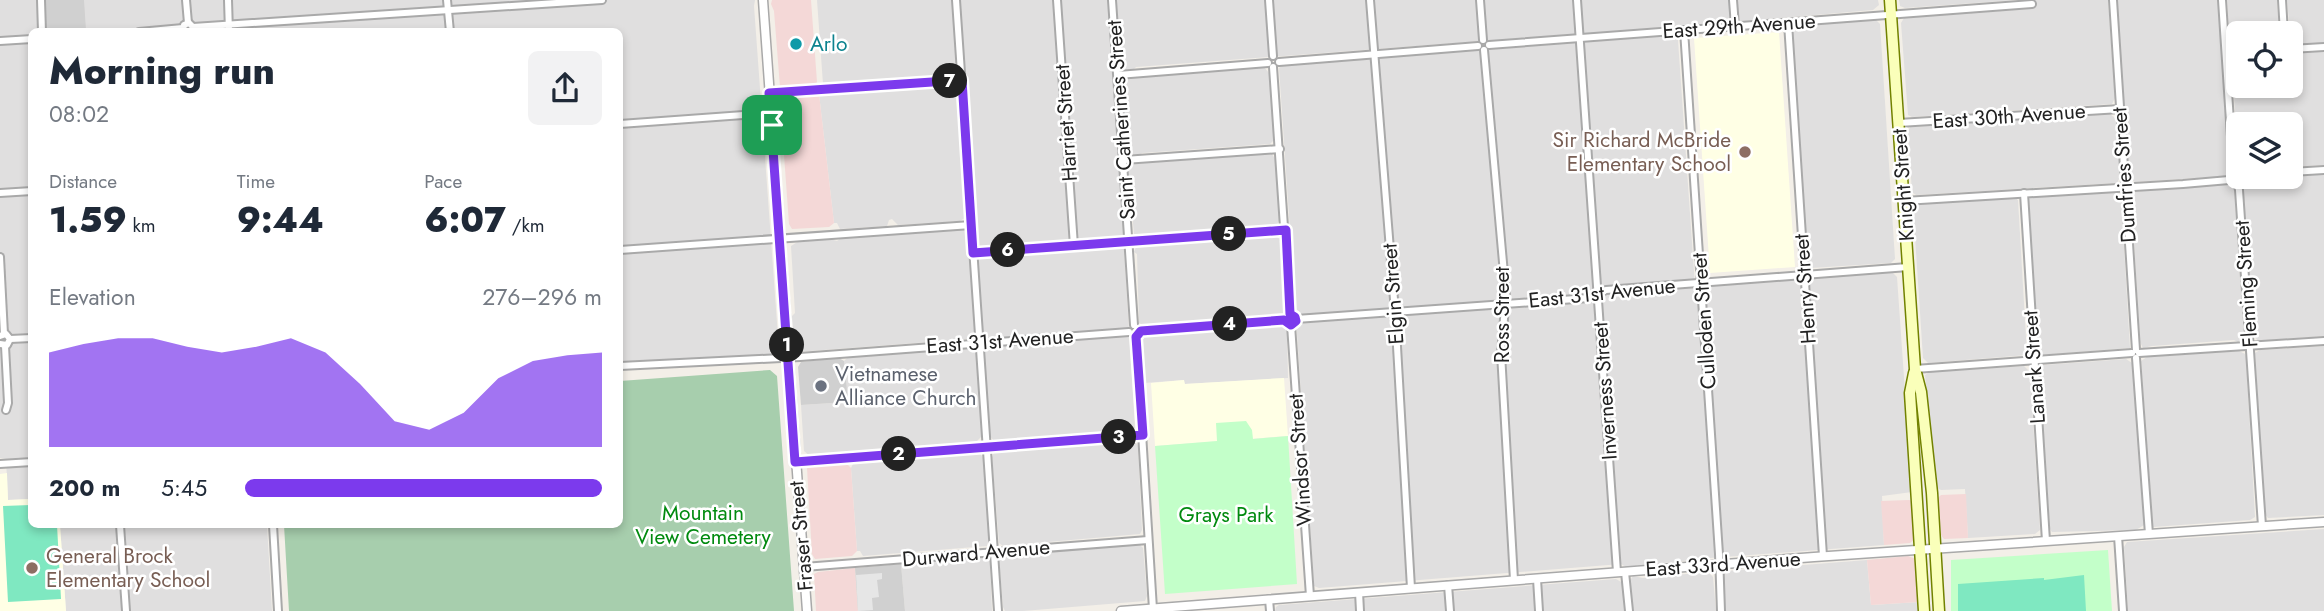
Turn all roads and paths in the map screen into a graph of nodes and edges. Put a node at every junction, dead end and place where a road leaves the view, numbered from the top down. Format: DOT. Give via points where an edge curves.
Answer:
graph roads {
  1 [pos="41,0"];
  2 [pos="186,0"];
  3 [pos="228,0"];
  4 [pos="447,0"];
  5 [pos="602,0"];
  6 [pos="763,0"];
  7 [pos="956,0"];
  8 [pos="1057,0"];
  9 [pos="1112,0"];
  10 [pos="1269,0"];
  11 [pos="1370,0"];
  12 [pos="1480,0"];
  13 [pos="1577,0"];
  14 [pos="1733,0"];
  15 [pos="1890,0"];
  16 [pos="2113,0"];
  17 [pos="2222,0"];
  18 [pos="2282,0"];
  19 [pos="2032,4"];
  20 [pos="448,10"];
  21 [pos="1891,15"];
  22 [pos="2283,21"];
  23 [pos="1788,23"];
  24 [pos="1735,26"];
  25 [pos="43,28"];
  26 [pos="188,28"];
  27 [pos="229,28"];
  28 [pos="450,28"];
  29 [pos="1684,30"];
  30 [pos="1580,38"];
  31 [pos="28,39"];
  32 [pos="0,41"];
  33 [pos="1484,45"];
  34 [pos="2324,47"];
  35 [pos="2303,48"];
  36 [pos="1373,54"];
  37 [pos="2226,54"];
  38 [pos="1273,62"];
  39 [pos="1118,75"];
  40 [pos="962,80"];
  41 [pos="769,93"];
  42 [pos="2120,109"];
  43 [pos="771,113"];
  44 [pos="1899,123"];
  45 [pos="623,124"];
  46 [pos="1280,149"];
  47 [pos="1124,160"];
  48 [pos="2324,170"];
  49 [pos="2303,171"];
  50 [pos="2226,180"];
  51 [pos="2125,187"];
  52 [pos="2238,189"];
  53 [pos="28,191"];
  54 [pos="0,193"];
  55 [pos="2024,193"];
  56 [pos="1904,201"];
  57 [pos="971,225"];
  58 [pos="1286,230"];
  59 [pos="779,238"];
  60 [pos="1129,242"];
  61 [pos="1074,246"];
  62 [pos="623,250"];
  63 [pos="973,253"];
  64 [pos="0,257"];
  65 [pos="1908,267"];
  66 [pos="1805,274"];
  67 [pos="1702,282"];
  68 [pos="1598,293"];
  69 [pos="1506,304"];
  70 [pos="1395,312"];
  71 [pos="1290,320"];
  72 [pos="1134,325"];
  73 [pos="1141,331"];
  74 [pos="1129,332"];
  75 [pos="2,335"];
  76 [pos="1136,337"];
  77 [pos="28,338"];
  78 [pos="10,339"];
  79 [pos="2324,341"];
  80 [pos="980,343"];
  81 [pos="2,345"];
  82 [pos="2250,346"];
  83 [pos="2136,354"];
  84 [pos="788,358"];
  85 [pos="2033,360"];
  86 [pos="623,366"];
  87 [pos="1915,369"];
  88 [pos="6,410"];
  89 [pos="1143,435"];
  90 [pos="987,447"];
  91 [pos="28,462"];
  92 [pos="795,462"];
  93 [pos="0,464"];
  94 [pos="2324,522"];
  95 [pos="2262,526"];
  96 [pos="120,528"];
  97 [pos="273,528"];
  98 [pos="2149,534"];
  99 [pos="2118,536"];
  100 [pos="1148,540"];
  101 [pos="2046,541"];
  102 [pos="1936,548"];
  103 [pos="1921,549"];
  104 [pos="994,551"];
  105 [pos="1823,556"];
  106 [pos="1719,564"];
  107 [pos="804,567"];
  108 [pos="1621,572"];
  109 [pos="1537,579"];
  110 [pos="1514,580"];
  111 [pos="1448,585"];
  112 [pos="1411,588"];
  113 [pos="1359,592"];
  114 [pos="1310,596"];
  115 [pos="1269,599"];
  116 [pos="1153,608"];
  117 [pos="1181,609"];
  118 [pos="125,611"];
  119 [pos="278,611"];
  120 [pos="807,611"];
  121 [pos="998,611"];
  122 [pos="1121,611"];
  123 [pos="1270,611"];
  124 [pos="1360,611"];
  125 [pos="1450,611"];
  126 [pos="1539,611"];
  127 [pos="1629,611"];
  128 [pos="1721,611"];
  129 [pos="1924,611"];
  130 [pos="1939,611"];
  131 [pos="2123,611"];
  1 -- 25 [label="street"];
  2 -- 26 [label="street"];
  3 -- 27 [label="street"];
  4 -- 20 [label="street"];
  5 -- 20 [label="street"];
  6 -- 41 [label="street, Fraser Street"];
  7 -- 40 [label="street"];
  8 -- 61 [label="street, Harriet Street"];
  9 -- 39 [label="street, Saint Catherines Street"];
  10 -- 38 [label="street, Windsor Street"];
  11 -- 36 [label="street, Elgin Street"];
  12 -- 33 [label="street, Ross Street"];
  13 -- 30 [label="street, Inverness Street"];
  14 -- 24 [label="street"];
  15 -- 21 [label="main road, Knight Street"];
  16 -- 42 [label="street, Dumfries Street"];
  17 -- 37 [label="street, Fleming Street"];
  18 -- 22 [label="street"];
  19 -- 21 [label="street, East 29th Avenue"];
  20 -- 27 [label="street"];
  20 -- 28 [label="street"];
  21 -- 23 [label="street, East 29th Avenue"];
  21 -- 44 [label="main road, Knight Street"];
  23 -- 24 [label="street, East 29th Avenue"];
  23 -- 66 [label="street, Henry Street"];
  24 -- 29 [label="street, East 29th Avenue"];
  26 -- 27 [label="street"];
  29 -- 30 [label="street, East 29th Avenue"];
  29 -- 67 [label="street, Culloden Street"];
  30 -- 33 [label="street, East 29th Avenue"];
  30 -- 68 [label="street, Inverness Street"];
  31 -- 32 [label="street"];
  33 -- 36 [label="street, East 29th Avenue"];
  33 -- 69 [label="street, Ross Street"];
  34 -- 35 [label="street"];
  36 -- 38 [label="street, East 29th Avenue"];
  36 -- 70 [label="street, Elgin Street"];
  38 -- 39 [label="street, East 29th Avenue"];
  38 -- 46 [label="street, Windsor Street"];
  39 -- 47 [label="street, Saint Catherines Street"];
  40 -- 41 [label="street"];
  40 -- 57 [label="street"];
  41 -- 43 [label="street, Fraser Street"];
  42 -- 44 [label="street, East 30th Avenue"];
  42 -- 51 [label="street, Dumfries Street"];
  43 -- 45 [label="street"];
  43 -- 59 [label="street, Fraser Street"];
  44 -- 56 [label="main road, Knight Street"];
  46 -- 47 [label="street"];
  46 -- 58 [label="street, Windsor Street"];
  47 -- 60 [label="street, Saint Catherines Street"];
  48 -- 49 [label="street"];
  50 -- 51 [label="street"];
  51 -- 55 [label="street"];
  51 -- 83 [label="street, Dumfries Street"];
  52 -- 82 [label="street, Fleming Street"];
  53 -- 54 [label="street"];
  55 -- 56 [label="street"];
  55 -- 85 [label="street, Lanark Street"];
  56 -- 65 [label="main road, Knight Street"];
  57 -- 59 [label="street"];
  57 -- 63 [label="street"];
  58 -- 60 [label="street"];
  58 -- 71 [label="street, Windsor Street"];
  59 -- 62 [label="street"];
  59 -- 84 [label="street, Fraser Street"];
  60 -- 61 [label="street"];
  60 -- 72 [label="street, Saint Catherines Street"];
  61 -- 63 [label="street"];
  63 -- 80 [label="street"];
  64 -- 75 [label="street"];
  65 -- 66 [label="street, East 31st Avenue"];
  65 -- 87 [label="main road, Knight Street"];
  66 -- 67 [label="street, East 31st Avenue"];
  66 -- 105 [label="street, Henry Street"];
  67 -- 68 [label="street, East 31st Avenue"];
  67 -- 106 [label="street, Culloden Street"];
  68 -- 69 [label="street, East 31st Avenue" via="1589,298"];
  68 -- 108 [label="street, Inverness Street"];
  69 -- 70 [label="street, East 31st Avenue"];
  69 -- 110 [label="street, Ross Street" via="1501,353"];
  70 -- 71 [label="street, East 31st Avenue"];
  70 -- 112 [label="street, Elgin Street"];
  71 -- 73 [label="street, East 31st Avenue"];
  71 -- 114 [label="street, Windsor Street"];
  72 -- 73 [label="street"];
  72 -- 74 [label="street"];
  73 -- 76 [label="street"];
  74 -- 76 [label="street"];
  74 -- 80 [label="street, East 31st Avenue"];
  75 -- 78 [label="street"];
  76 -- 89 [label="street"];
  77 -- 78 [label="street"];
  78 -- 81 [label="street"];
  79 -- 82 [label="street"];
  80 -- 84 [label="street, East 31st Avenue"];
  80 -- 90 [label="street"];
  81 -- 88 [label="street"];
  82 -- 83 [label="street"];
  82 -- 95 [label="street, Fleming Street"];
  83 -- 85 [label="street"];
  83 -- 98 [label="street, Dumfries Street"];
  84 -- 86 [label="street, East 31st Avenue"];
  84 -- 92 [label="street, Fraser Street"];
  85 -- 87 [label="street"];
  85 -- 101 [label="street, Lanark Street"];
  87 -- 102 [label="main road, Knight Street"];
  87 -- 103 [label="main road, Knight Street" via="1910,393"];
  89 -- 90 [label="street"];
  89 -- 100 [label="street"];
  90 -- 92 [label="street"];
  90 -- 104 [label="street"];
  91 -- 93 [label="street"];
  92 -- 107 [label="street, Fraser Street"];
  94 -- 95 [label="street, East 33rd Avenue"];
  95 -- 98 [label="street, East 33rd Avenue"];
  96 -- 118 [label="street"];
  97 -- 119 [label="street"];
  98 -- 99 [label="street, East 33rd Avenue"];
  99 -- 101 [label="street, East 33rd Avenue"];
  99 -- 131 [label="street"];
  100 -- 104 [label="street, Durward Avenue"];
  100 -- 116 [label="street"];
  101 -- 102 [label="street, East 33rd Avenue"];
  102 -- 103 [label="street, East 33rd Avenue"];
  102 -- 130 [label="main road, Knight Street"];
  103 -- 105 [label="street, East 33rd Avenue"];
  103 -- 129 [label="main road, Knight Street"];
  104 -- 107 [label="street, Durward Avenue"];
  104 -- 121 [label="street"];
  105 -- 106 [label="street, East 33rd Avenue"];
  106 -- 108 [label="street, East 33rd Avenue"];
  106 -- 128 [label="street, Culloden Street"];
  107 -- 120 [label="street, Fraser Street"];
  108 -- 109 [label="street, East 33rd Avenue"];
  108 -- 127 [label="street, Inverness Street"];
  109 -- 110 [label="street, East 33rd Avenue"];
  109 -- 126 [label="street"];
  110 -- 111 [label="street, East 33rd Avenue"];
  111 -- 112 [label="street, East 33rd Avenue"];
  111 -- 125 [label="street"];
  112 -- 113 [label="street, East 33rd Avenue"];
  113 -- 114 [label="street, East 33rd Avenue"];
  113 -- 124 [label="street"];
  114 -- 115 [label="street, East 33rd Avenue"];
  115 -- 117 [label="street, East 33rd Avenue"];
  115 -- 123 [label="street"];
  116 -- 117 [label="street, East 33rd Avenue"];
  116 -- 122 [label="street, East 33rd Avenue"];
}
